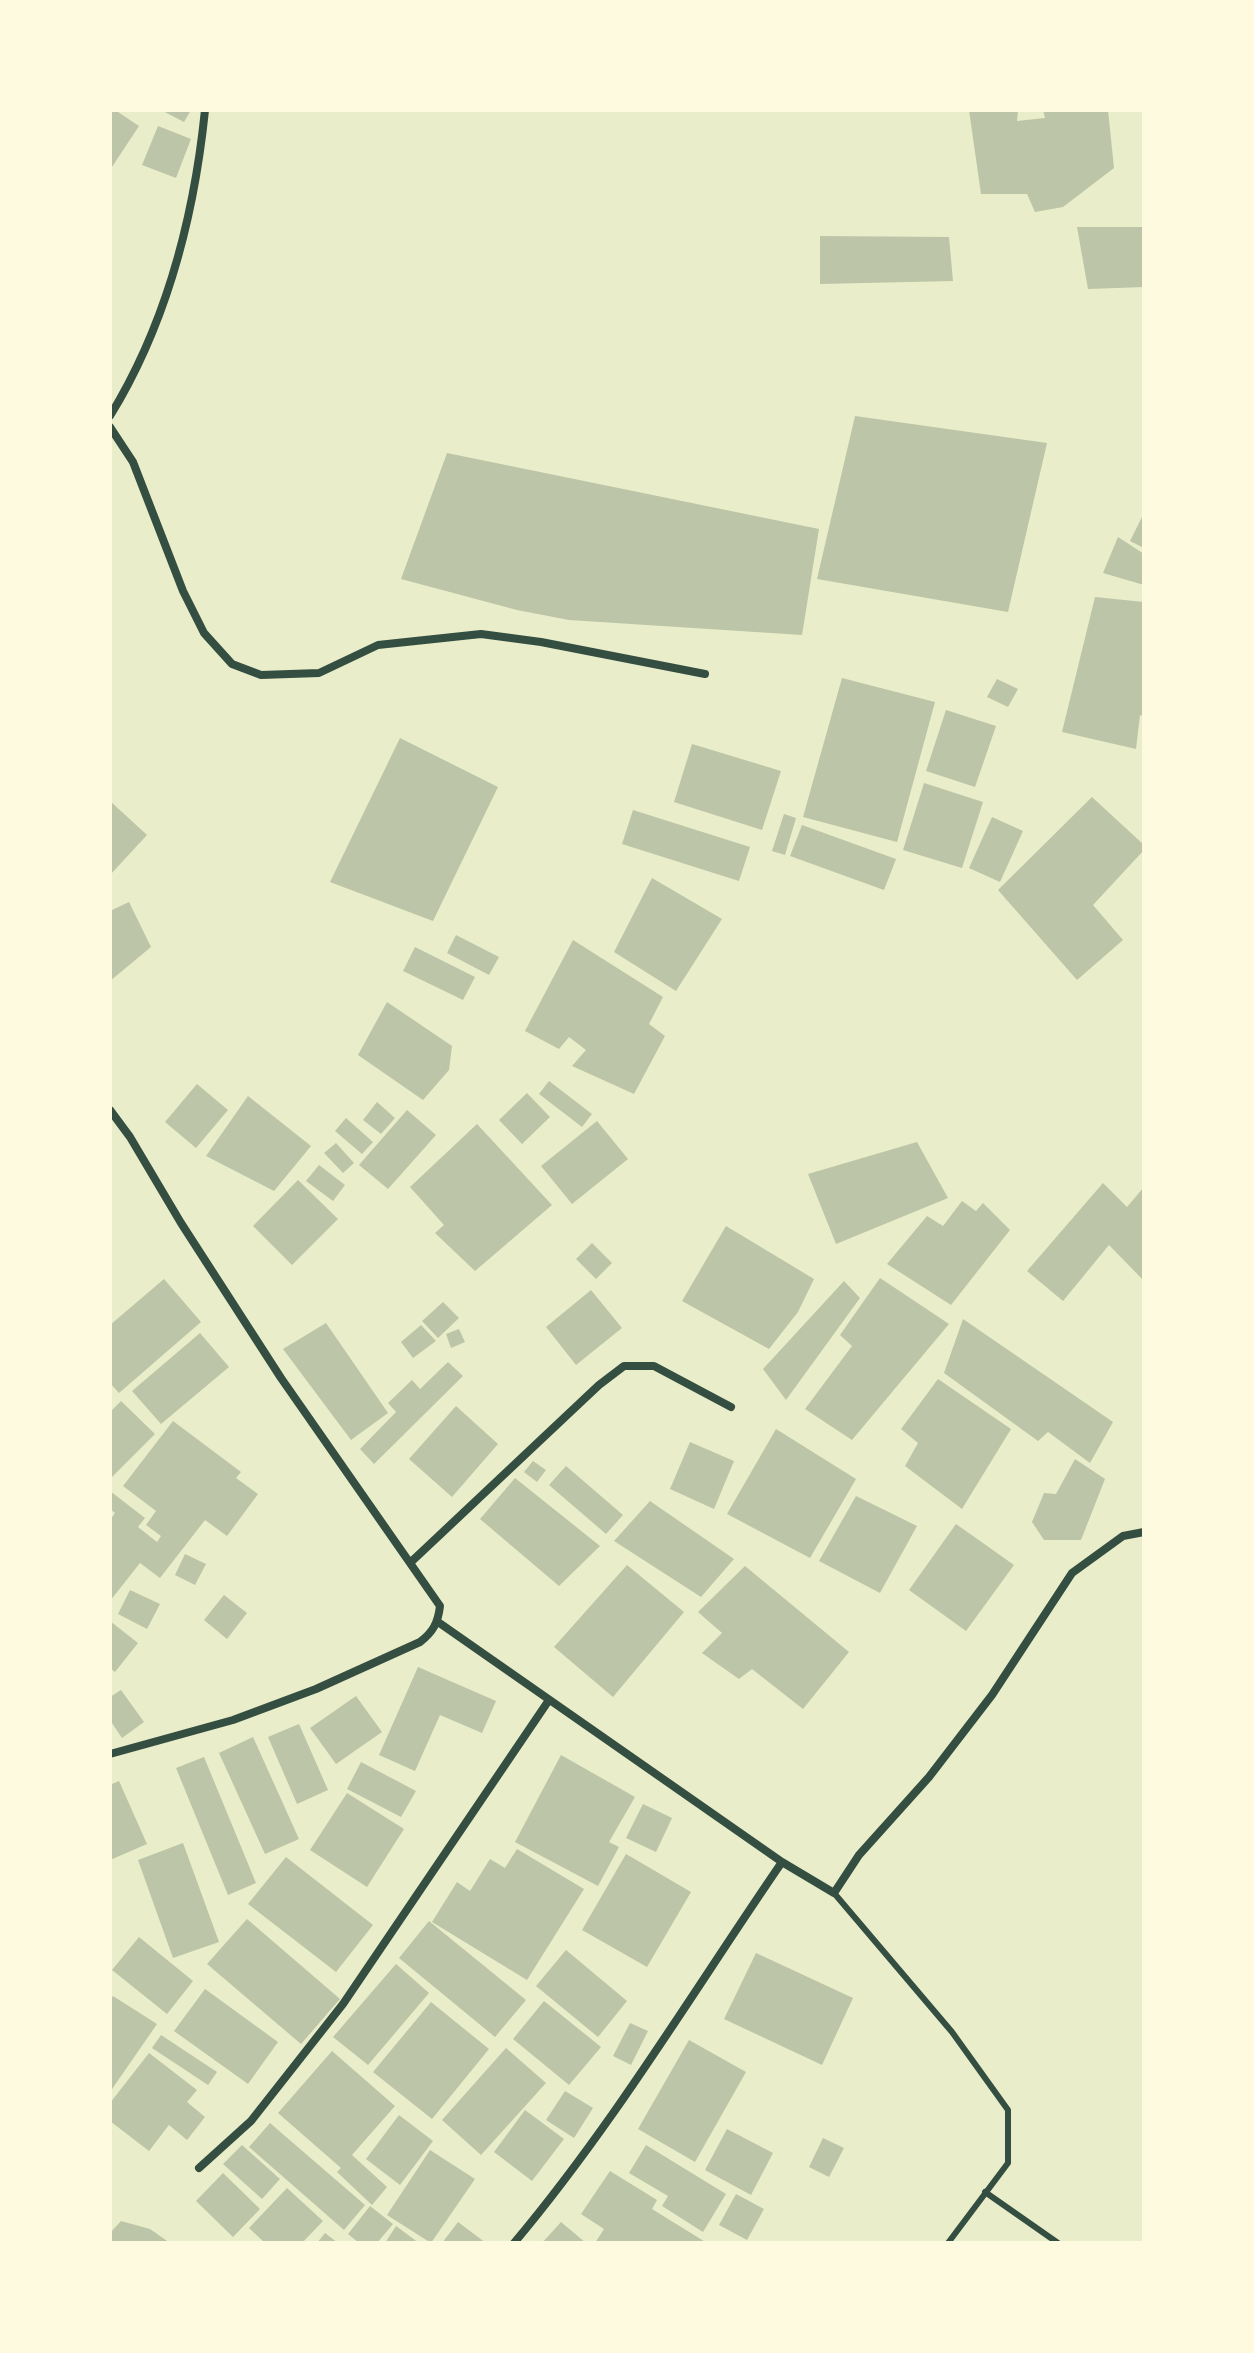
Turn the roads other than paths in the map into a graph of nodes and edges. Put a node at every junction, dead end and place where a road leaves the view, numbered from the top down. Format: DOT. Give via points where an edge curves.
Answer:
graph roads {
  1 [pos="205,110"];
  2 [pos="110,416"];
  3 [pos="110,427"];
  4 [pos="705,674"];
  5 [pos="110,1110"];
  6 [pos="731,1407"];
  7 [pos="1144,1532"];
  8 [pos="411,1562"];
  9 [pos="438,1622"];
  10 [pos="549,1700"];
  11 [pos="110,1754"];
  12 [pos="782,1862"];
  13 [pos="834,1893"];
  14 [pos="199,2168"];
  15 [pos="985,2192"];
  16 [pos="514,2243"];
  17 [pos="948,2243"];
  18 [pos="1058,2243"];
  1 -- 2 [label="street" via="195,196 179,260 148,342"];
  3 -- 4 [label="street" via="133,462 204,633 232,664 261,675 319,673 378,645 481,634"];
  5 -- 8 [label="street" via="281,1378"];
  6 -- 8 [label="street" via="654,1366 624,1366"];
  7 -- 13 [label="street" via="1123,1536 1072,1573 992,1695 859,1855"];
  8 -- 9 [label="street" via="440,1606"];
  9 -- 10 [label="street"];
  9 -- 11 [label="street" via="420,1642 316,1689 233,1720"];
  10 -- 12 [label="street"];
  10 -- 14 [label="street" via="334,2015 251,2121"];
  12 -- 13 [label="street"];
  12 -- 16 [label="street" via="630,2090"];
  13 -- 15 [label="lane" via="952,2032 1008,2110 1008,2163"];
  15 -- 17 [label="lane"];
  15 -- 18 [label="lane"];
}
